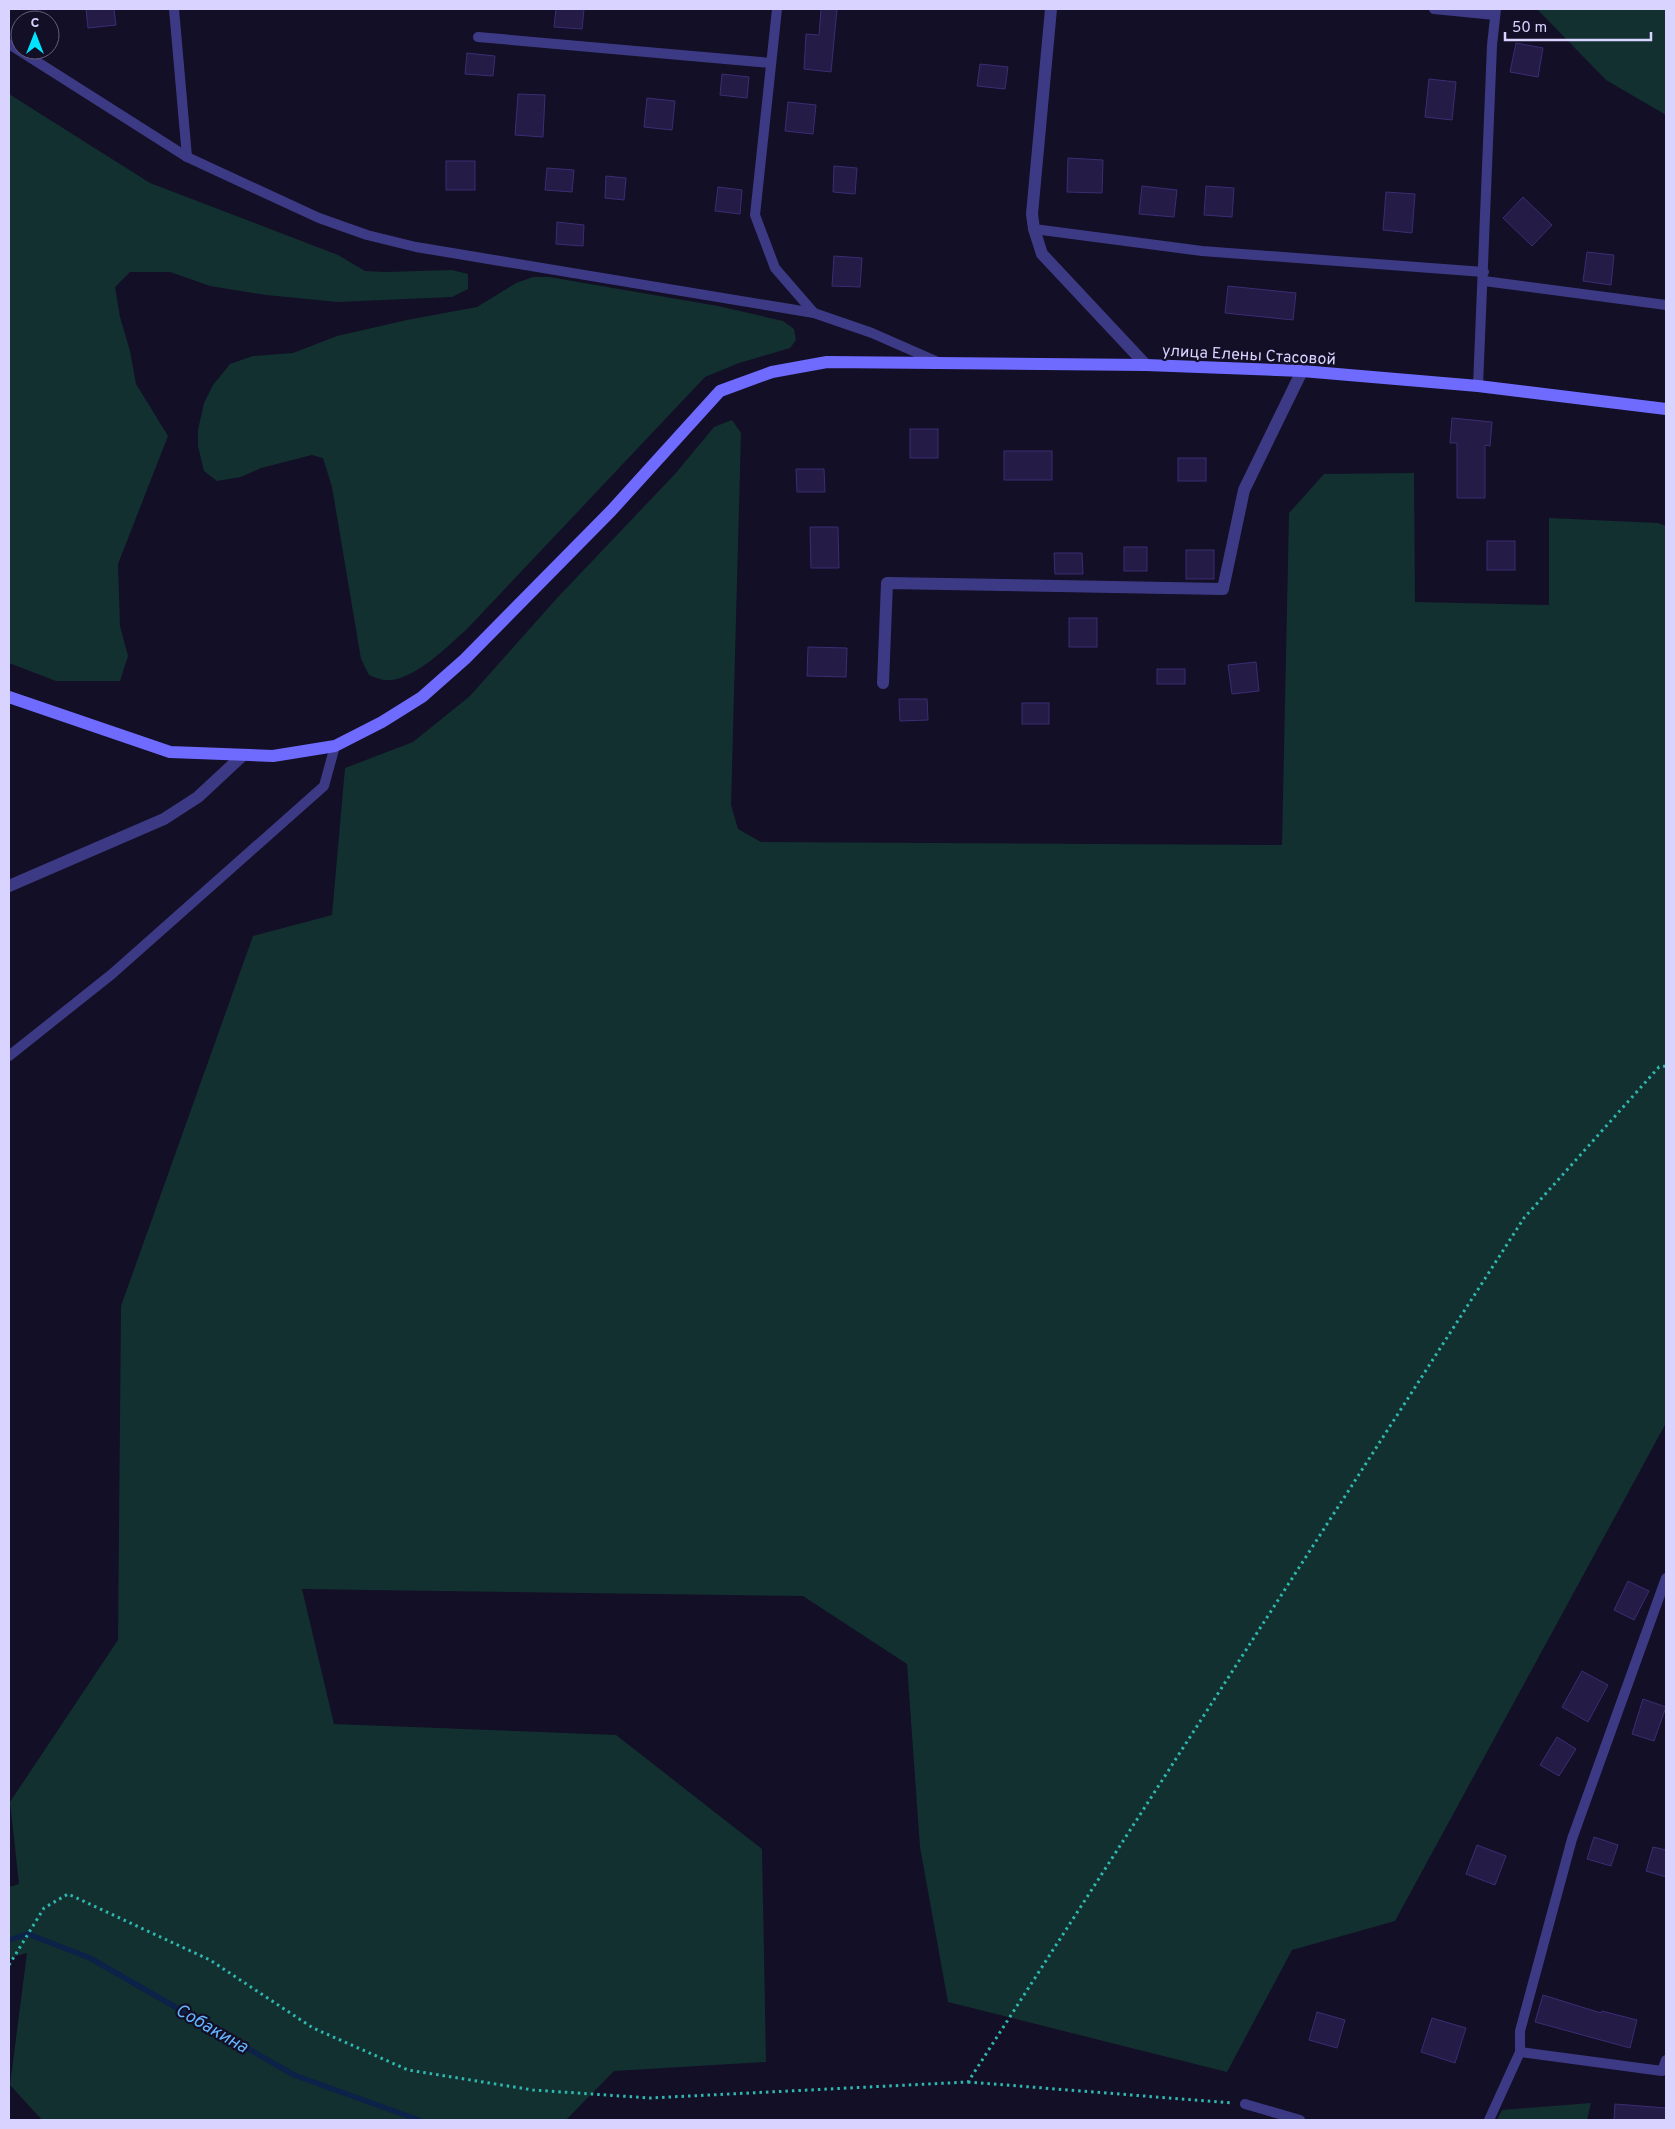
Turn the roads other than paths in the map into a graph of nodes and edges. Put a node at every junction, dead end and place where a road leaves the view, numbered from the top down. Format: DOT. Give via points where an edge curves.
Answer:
graph roads {
  1 [pos="174,9"];
  2 [pos="778,9"];
  3 [pos="1051,9"];
  4 [pos="1434,9"];
  5 [pos="1495,12"];
  6 [pos="478,37"];
  7 [pos="9,44"];
  8 [pos="771,64"];
  9 [pos="187,158"];
  10 [pos="1034,229"];
  11 [pos="1484,277"];
  12 [pos="1666,305"];
  13 [pos="814,313"];
  14 [pos="939,362"];
  15 [pos="1146,365"];
  16 [pos="1302,371"];
  17 [pos="1478,386"];
  18 [pos="1666,409"];
  19 [pos="883,683"];
  20 [pos="9,697"];
  21 [pos="335,746"];
  22 [pos="242,756"];
  23 [pos="9,886"];
  24 [pos="9,1056"];
  25 [pos="1666,1578"];
  26 [pos="1520,2052"];
  27 [pos="1666,2060"];
  28 [pos="1664,2071"];
  29 [pos="1245,2104"];
  30 [pos="1300,2120"];
  31 [pos="1489,2120"];
  1 -- 9 [label="lane"];
  2 -- 8 [label="lane"];
  3 -- 10 [label="street" via="1032,214"];
  4 -- 5 [label="lane"];
  5 -- 11 [label="lane"];
  6 -- 8 [label="lane"];
  7 -- 9 [label="lane"];
  8 -- 13 [label="lane" via="755,215 775,268"];
  9 -- 13 [label="lane" via="319,218 367,235 416,247"];
  10 -- 11 [label="lane" via="1202,251"];
  10 -- 15 [label="street" via="1042,254"];
  11 -- 12 [label="lane"];
  11 -- 17 [label="lane"];
  13 -- 14 [label="lane" via="872,333"];
  14 -- 15 [label="main road, улица Елены Стасовой"];
  14 -- 21 [label="main road, улица Елены Стасовой" via="828,362 772,372 720,391 612,511 465,660 422,697"];
  15 -- 16 [label="main road, улица Елены Стасовой"];
  16 -- 17 [label="main road, улица Елены Стасовой"];
  16 -- 19 [label="street" via="1244,490 1223,589 887,583"];
  17 -- 18 [label="main road, улица Елены Стасовой"];
  20 -- 22 [label="main road, улица Елены Стасовой" via="170,752"];
  21 -- 22 [label="main road, улица Елены Стасовой" via="291,754"];
  21 -- 24 [label="lane" via="324,786 112,974"];
  22 -- 23 [label="street" via="198,797 164,819"];
  25 -- 26 [label="lane" via="1572,1839 1520,2032"];
  26 -- 28 [label="lane"];
  26 -- 31 [label="lane"];
  27 -- 28 [label="lane"];
  29 -- 30 [label="lane"];
}
